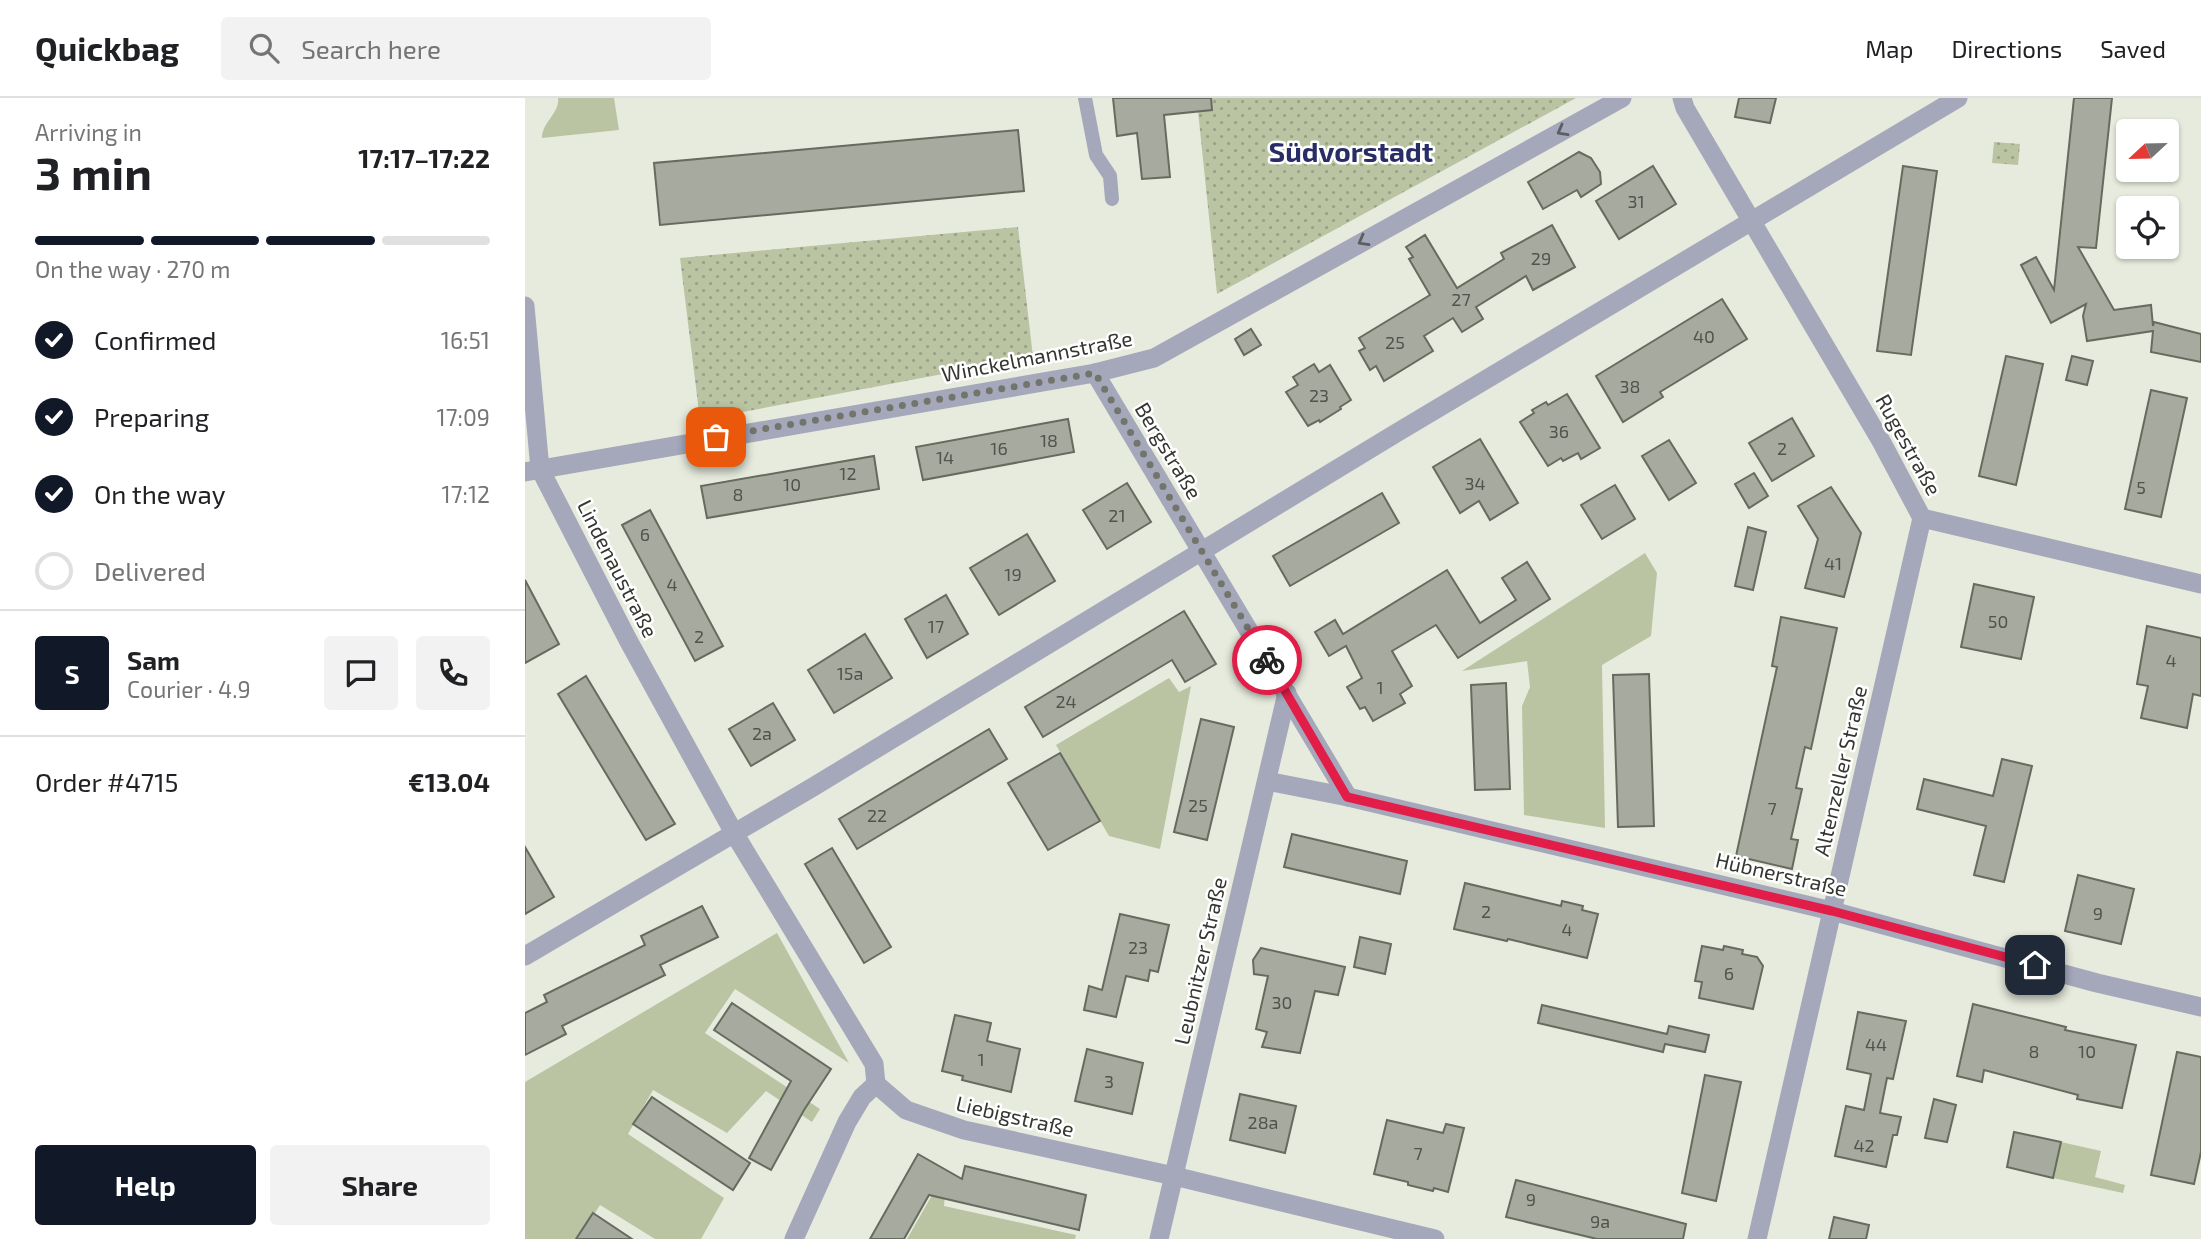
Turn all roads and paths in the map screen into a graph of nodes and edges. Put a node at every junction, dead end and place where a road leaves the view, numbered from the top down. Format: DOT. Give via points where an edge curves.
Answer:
graph roads {
  1 [pos="1085,98"];
  2 [pos="1622,98"];
  3 [pos="1682,98"];
  4 [pos="1958,98"];
  5 [pos="1112,200"];
  6 [pos="1751,221"];
  7 [pos="525,306"];
  8 [pos="1095,373"];
  9 [pos="533,471"];
  10 [pos="1922,518"];
  11 [pos="1201,552"];
  12 [pos="2201,584"];
  13 [pos="1287,693"];
  14 [pos="1267,781"];
  15 [pos="1347,797"];
  16 [pos="734,833"];
  17 [pos="1832,911"];
  18 [pos="525,956"];
  19 [pos="2201,1007"];
  20 [pos="876,1084"];
  21 [pos="1174,1176"];
  22 [pos="794,1239"];
  23 [pos="1159,1239"];
  24 [pos="1435,1239"];
  25 [pos="1757,1239"];
  1 -- 5 [label="street" via="1096,155 1110,176"];
  2 -- 8 [label="street, Winckelmannstraße, one-way" via="1154,358"];
  3 -- 6 [label="street, Rugestraße"];
  4 -- 6 [label="street"];
  6 -- 10 [label="street, Rugestraße"];
  6 -- 11 [label="street"];
  7 -- 9 [label="street, Lindenaustraße"];
  8 -- 9 [label="street, Winckelmannstraße"];
  8 -- 11 [label="street, Bergstraße"];
  9 -- 16 [label="street, Lindenaustraße"];
  10 -- 12 [label="street, Rugestraße"];
  10 -- 17 [label="street, Altenzeller Straße"];
  11 -- 13 [label="street"];
  11 -- 16 [label="street"];
  13 -- 14 [label="street, Leubnitzer Straße"];
  13 -- 15 [label="street"];
  14 -- 15 [label="street, Hübnerstraße"];
  14 -- 21 [label="street, Leubnitzer Straße"];
  15 -- 17 [label="street, Hübnerstraße"];
  16 -- 18 [label="street"];
  16 -- 20 [label="street" via="874,1064"];
  17 -- 19 [label="street, Hübnerstraße"];
  17 -- 25 [label="street, Altenzeller Straße"];
  20 -- 21 [label="street, Liebigstraße" via="906,1110 964,1130"];
  20 -- 22 [label="street" via="847,1122"];
  21 -- 23 [label="street, Leubnitzer Straße"];
  21 -- 24 [label="street, Liebigstraße"];
}
